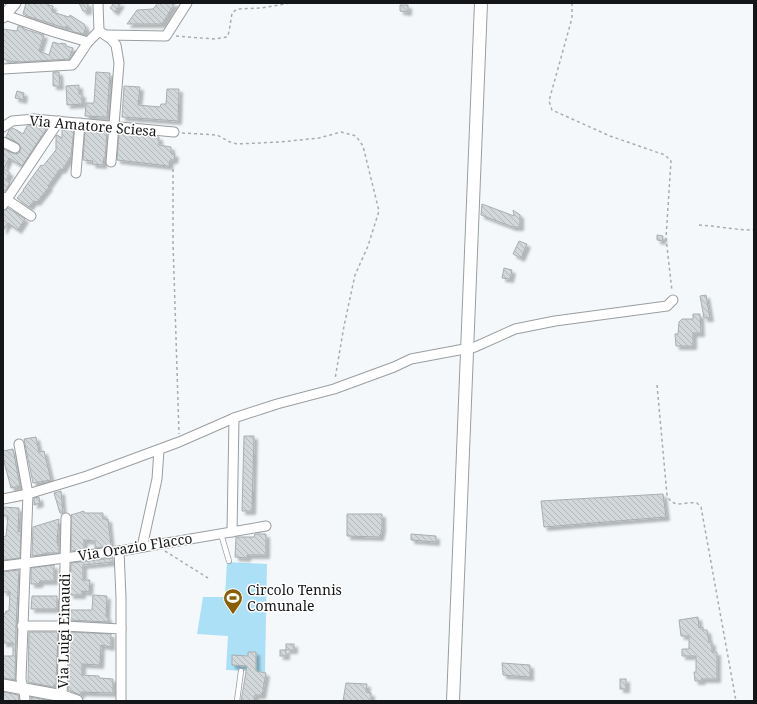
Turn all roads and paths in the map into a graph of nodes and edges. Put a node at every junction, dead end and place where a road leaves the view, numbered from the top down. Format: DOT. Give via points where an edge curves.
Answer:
graph roads {
  1 [pos="15,3"];
  2 [pos="98,3"];
  3 [pos="187,3"];
  4 [pos="290,3"];
  5 [pos="481,3"];
  6 [pos="572,3"];
  7 [pos="4,16"];
  8 [pos="103,33"];
  9 [pos="166,36"];
  10 [pos="88,42"];
  11 [pos="3,69"];
  12 [pos="59,121"];
  13 [pos="80,123"];
  14 [pos="114,126"];
  15 [pos="3,127"];
  16 [pos="174,132"];
  17 [pos="3,142"];
  18 [pos="15,148"];
  19 [pos="111,162"];
  20 [pos="174,169"];
  21 [pos="76,173"];
  22 [pos="4,201"];
  23 [pos="31,216"];
  24 [pos="699,225"];
  25 [pos="754,230"];
  26 [pos="673,300"];
  27 [pos="467,348"];
  28 [pos="657,385"];
  29 [pos="334,389"];
  30 [pos="234,418"];
  31 [pos="179,442"];
  32 [pos="19,444"];
  33 [pos="159,450"];
  34 [pos="28,494"];
  35 [pos="3,500"];
  36 [pos="66,518"];
  37 [pos="266,526"];
  38 [pos="232,532"];
  39 [pos="220,534"];
  40 [pos="155,545"];
  41 [pos="142,547"];
  42 [pos="119,551"];
  43 [pos="66,558"];
  44 [pos="229,561"];
  45 [pos="26,563"];
  46 [pos="3,566"];
  47 [pos="208,578"];
  48 [pos="22,626"];
  49 [pos="64,626"];
  50 [pos="121,629"];
  51 [pos="241,671"];
  52 [pos="3,686"];
  53 [pos="23,689"];
  54 [pos="62,698"];
  55 [pos="25,701"];
  56 [pos="76,701"];
  57 [pos="121,701"];
  58 [pos="237,701"];
  59 [pos="453,701"];
  60 [pos="736,701"];
  1 -- 7 [label="street"];
  2 -- 8 [label="street"];
  3 -- 9 [label="street"];
  4 -- 9 [label="path" via="237,9 232,12 226,37 214,39"];
  5 -- 27 [label="main road"];
  6 -- 26 [label="path" via="572,18 549,100 552,110 610,136 665,155 670,161 666,238"];
  7 -- 10 [label="street"];
  8 -- 9 [label="street"];
  8 -- 10 [label="street"];
  8 -- 14 [label="street" via="116,44 119,63"];
  10 -- 11 [label="street" via="72,65"];
  12 -- 13 [label="street, Via Amatore Sciesa"];
  12 -- 15 [label="street, Via Amatore Sciesa" via="12,121"];
  12 -- 22 [label="street"];
  13 -- 14 [label="street, Via Amatore Sciesa"];
  13 -- 21 [label="street"];
  14 -- 16 [label="street, Via Amatore Sciesa"];
  14 -- 19 [label="street"];
  16 -- 29 [label="path" via="217,135 237,144 319,138 341,132 356,136 363,146 379,211 368,246 355,274"];
  17 -- 18 [label="street"];
  20 -- 31 [label="path" via="173,242"];
  22 -- 23 [label="street"];
  24 -- 25 [label="path"];
  26 -- 27 [label="street" via="667,306 515,329 475,347"];
  27 -- 29 [label="street" via="411,359"];
  27 -- 59 [label="main road"];
  28 -- 60 [label="path" via="667,495 673,503 692,502 701,507"];
  29 -- 30 [label="street"];
  30 -- 31 [label="street"];
  30 -- 38 [label="street"];
  31 -- 33 [label="street"];
  32 -- 34 [label="street"];
  33 -- 34 [label="street"];
  33 -- 41 [label="street" via="157,479"];
  34 -- 35 [label="street"];
  34 -- 45 [label="street"];
  36 -- 43 [label="street, Via Luigi Einaudi"];
  37 -- 38 [label="street, Via Orazio Flacco"];
  38 -- 39 [label="street, Via Orazio Flacco"];
  39 -- 40 [label="street, Via Orazio Flacco"];
  39 -- 44 [label="lane"];
  40 -- 41 [label="street, Via Orazio Flacco"];
  40 -- 47 [label="path"];
  41 -- 42 [label="street, Via Orazio Flacco"];
  42 -- 43 [label="street, Via Orazio Flacco"];
  42 -- 50 [label="street"];
  43 -- 45 [label="street, Via Orazio Flacco"];
  43 -- 49 [label="street, Via Luigi Einaudi"];
  45 -- 46 [label="street, Via Orazio Flacco"];
  45 -- 48 [label="street"];
  48 -- 49 [label="street"];
  48 -- 53 [label="street"];
  49 -- 50 [label="street"];
  49 -- 54 [label="street, Via Luigi Einaudi"];
  50 -- 57 [label="street"];
  51 -- 58 [label="lane"];
  52 -- 53 [label="street"];
  53 -- 54 [label="street"];
  53 -- 55 [label="street"];
  54 -- 56 [label="street"];
}
